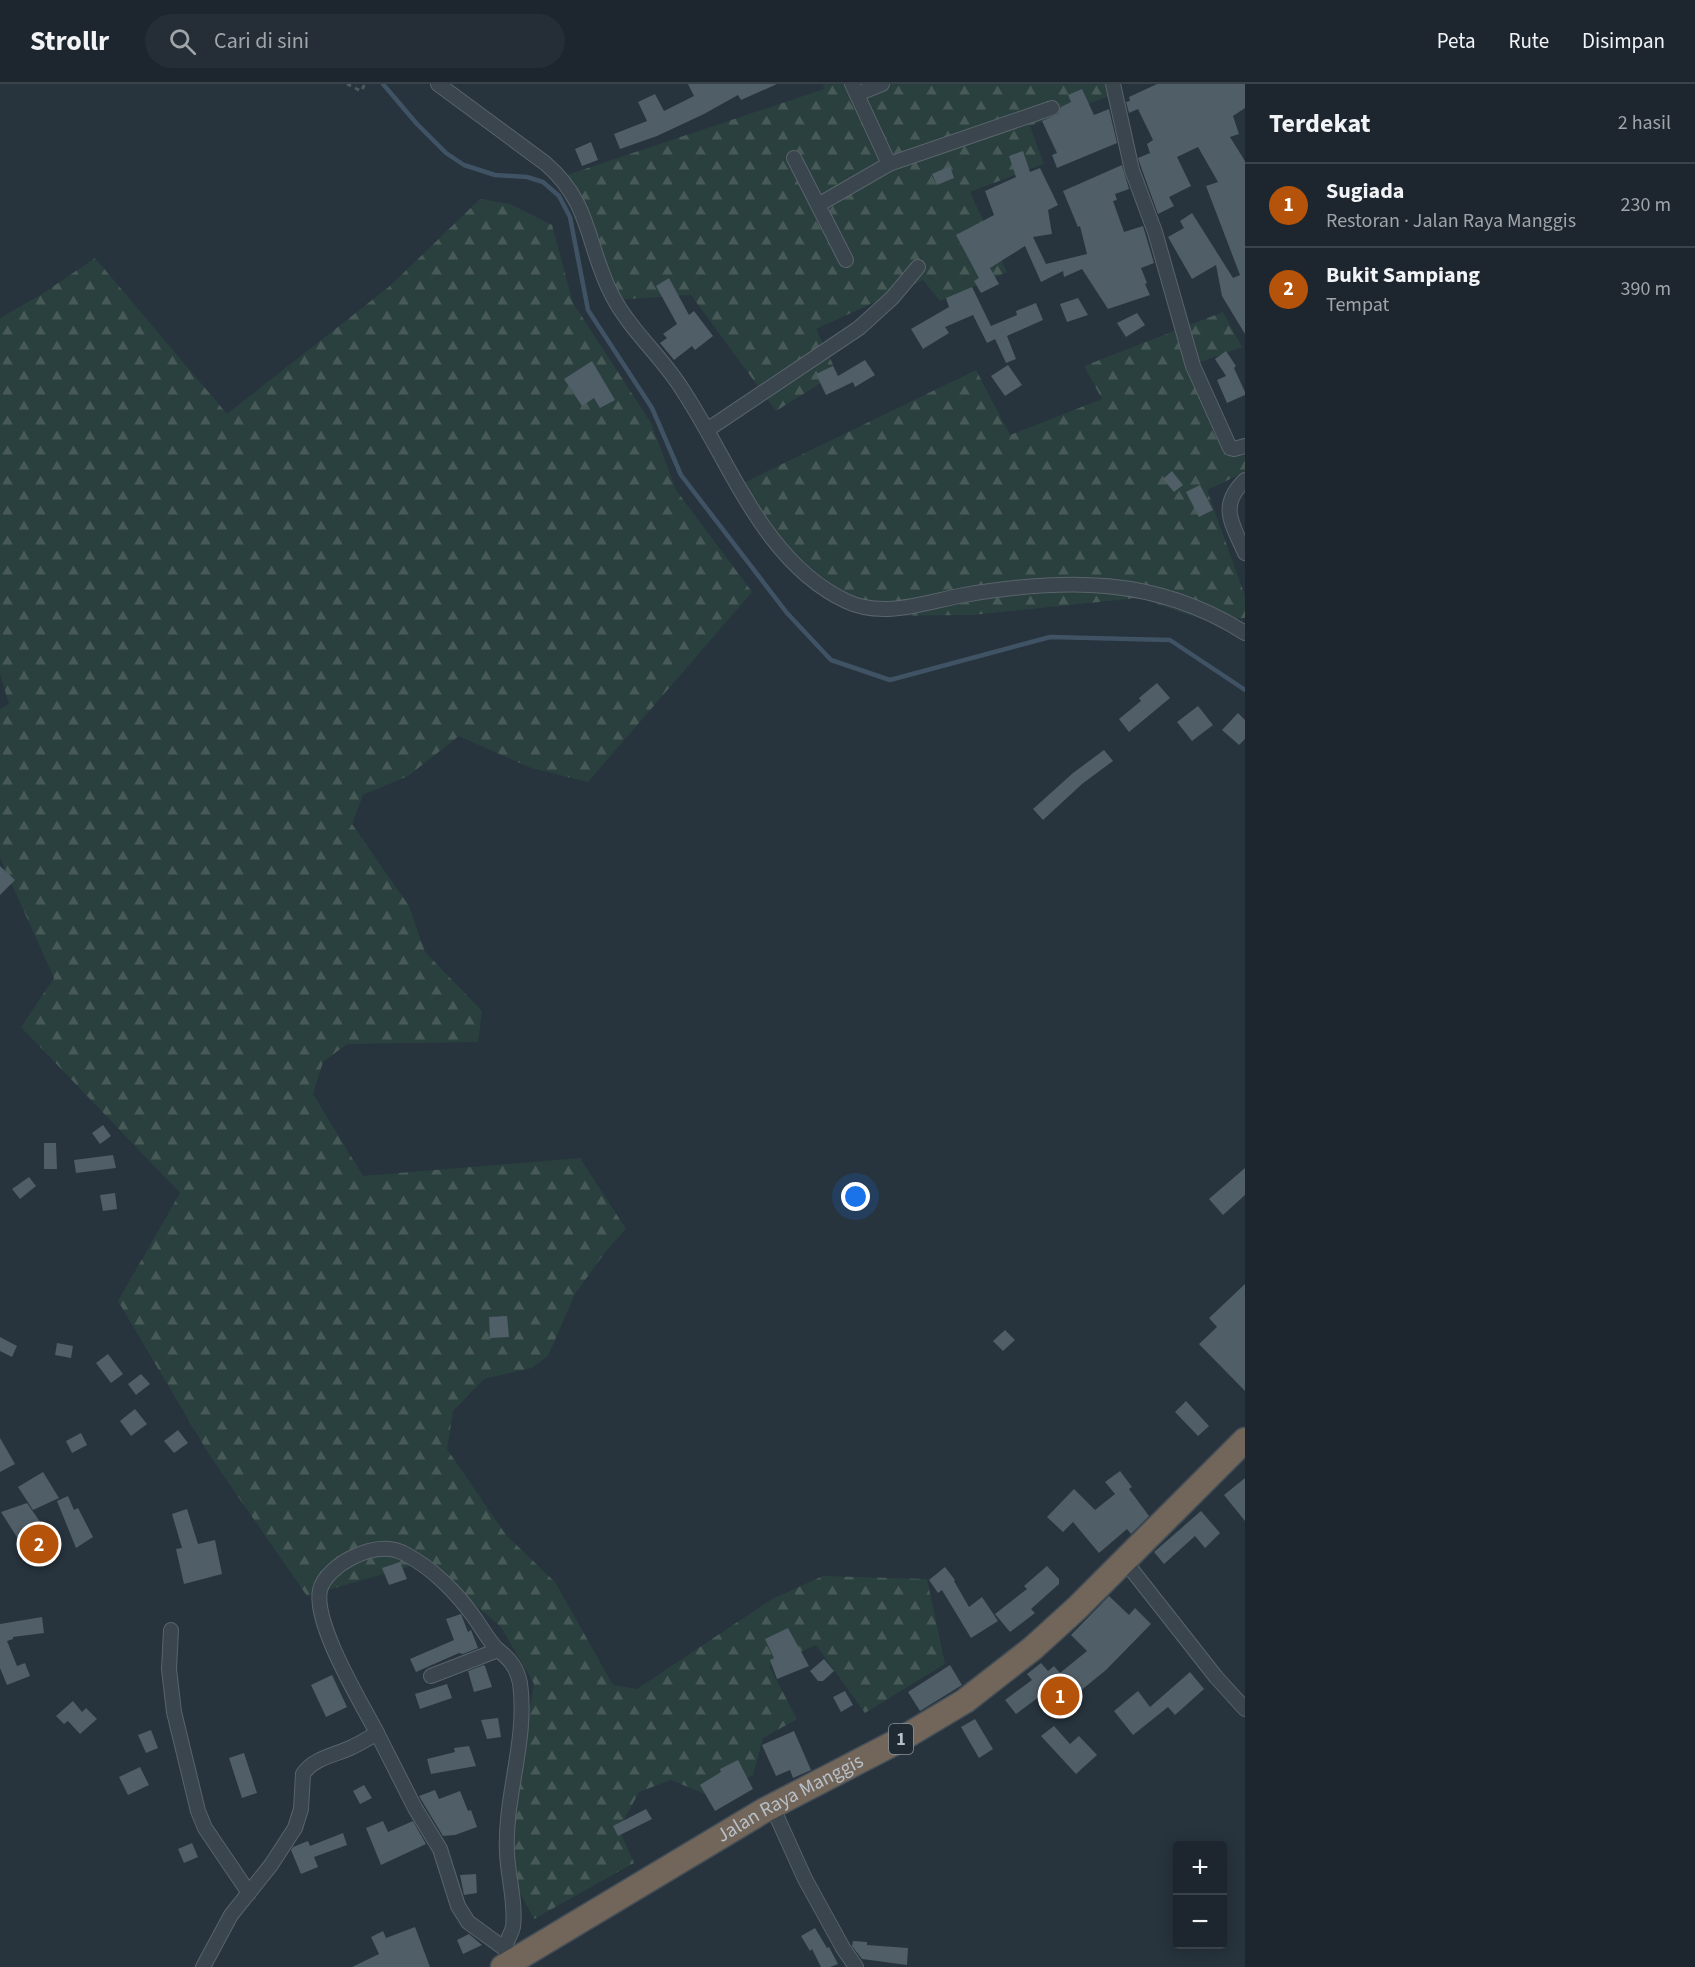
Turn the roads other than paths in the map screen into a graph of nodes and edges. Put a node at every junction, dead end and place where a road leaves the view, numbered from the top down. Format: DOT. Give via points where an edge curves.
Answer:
graph roads {
  1 [pos="438,84"];
  2 [pos="882,84"];
  3 [pos="1113,84"];
  4 [pos="855,89"];
  5 [pos="1052,108"];
  6 [pos="794,158"];
  7 [pos="889,164"];
  8 [pos="818,205"];
  9 [pos="846,260"];
  10 [pos="918,267"];
  11 [pos="707,430"];
  12 [pos="1245,446"];
  13 [pos="1245,480"];
  14 [pos="1245,553"];
  15 [pos="1245,633"];
  16 [pos="1245,1440"];
  17 [pos="1124,1560"];
  18 [pos="171,1630"];
  19 [pos="498,1650"];
  20 [pos="431,1676"];
  21 [pos="1245,1709"];
  22 [pos="377,1733"];
  23 [pos="772,1806"];
  24 [pos="249,1893"];
  25 [pos="508,1957"];
  26 [pos="203,1967"];
  27 [pos="856,1967"];
  1 -- 11 [label="street" via="566,182 584,215 614,299 682,388"];
  2 -- 4 [label="street"];
  3 -- 12 [label="street" via="1132,170 1155,232 1193,366 1230,448"];
  4 -- 7 [label="street"];
  5 -- 7 [label="street"];
  6 -- 8 [label="street"];
  7 -- 8 [label="street"];
  8 -- 9 [label="street"];
  10 -- 11 [label="street" via="859,328"];
  11 -- 15 [label="street" via="767,532 808,576 861,607 908,606 1033,585 1107,586 1156,592 1194,605"];
  13 -- 14 [label="street" via="1232,494 1229,504 1232,524"];
  16 -- 17 [label="highway, Jalan Raya Manggis / 1"];
  17 -- 21 [label="street"];
  17 -- 23 [label="highway, Jalan Raya Manggis / 1" via="1033,1648 964,1701 898,1741"];
  18 -- 24 [label="street" via="169,1669 174,1712 198,1811 205,1828"];
  19 -- 20 [label="street"];
  19 -- 22 [label="street" via="454,1594 406,1553 385,1548 366,1550 346,1560 320,1590 321,1604 330,1644"];
  19 -- 25 [label="street" via="516,1670 521,1716 507,1851 513,1920"];
  22 -- 24 [label="street" via="306,1770 295,1828"];
  22 -- 25 [label="street" via="440,1849 458,1906 468,1922"];
  23 -- 25 [label="highway, Jalan Raya Manggis / 1" via="616,1900"];
  23 -- 27 [label="street" via="804,1879"];
  24 -- 26 [label="street" via="231,1915"];
}
